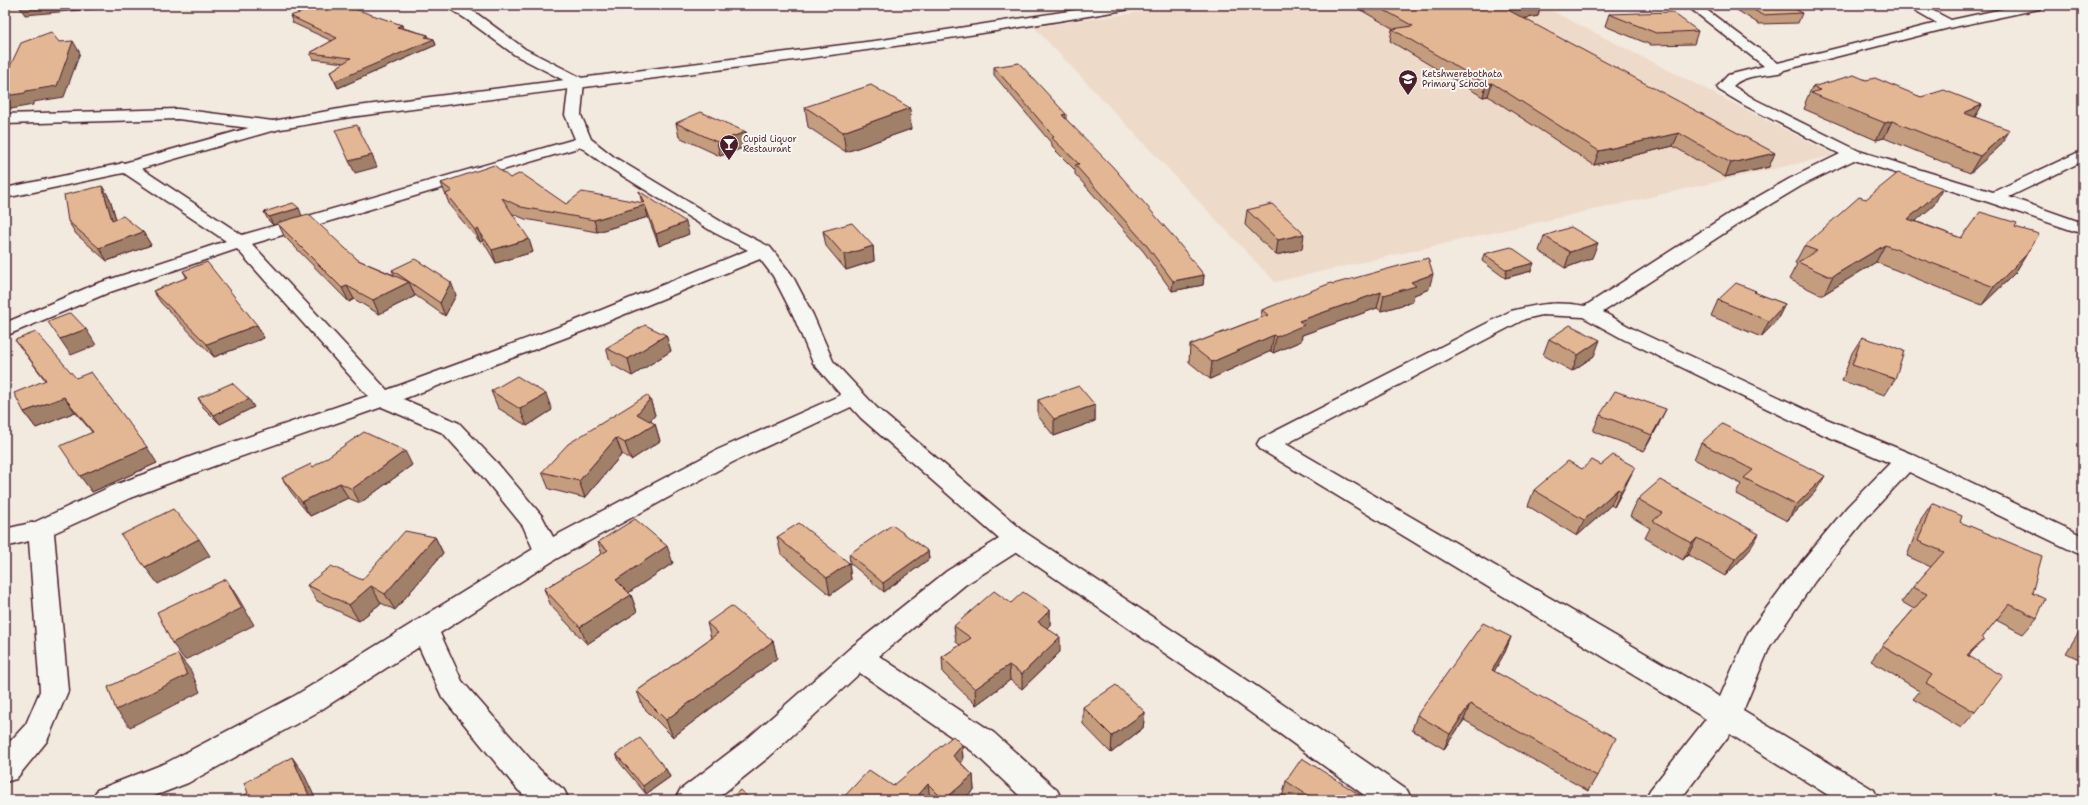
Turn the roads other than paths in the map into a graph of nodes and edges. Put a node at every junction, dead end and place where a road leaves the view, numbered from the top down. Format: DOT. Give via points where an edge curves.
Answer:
graph roads {
  1 [pos="450,5"];
  2 [pos="1130,5"];
  3 [pos="1692,5"];
  4 [pos="1912,5"];
  5 [pos="2039,5"];
  6 [pos="1949,24"];
  7 [pos="1777,69"];
  8 [pos="577,81"];
  9 [pos="5,119"];
  10 [pos="273,126"];
  11 [pos="584,141"];
  12 [pos="1853,154"];
  13 [pos="2083,155"];
  14 [pos="127,167"];
  15 [pos="5,193"];
  16 [pos="1994,198"];
  17 [pos="2083,229"];
  18 [pos="240,242"];
  19 [pos="763,251"];
  20 [pos="1588,312"];
  21 [pos="5,330"];
  22 [pos="855,397"];
  23 [pos="383,398"];
  24 [pos="1906,461"];
  25 [pos="41,529"];
  26 [pos="5,538"];
  27 [pos="1017,540"];
  28 [pos="2083,547"];
  29 [pos="548,552"];
  30 [pos="425,630"];
  31 [pos="859,657"];
  32 [pos="1726,716"];
  33 [pos="5,769"];
  34 [pos="108,800"];
  35 [pos="553,800"];
  36 [pos="690,800"];
  37 [pos="1046,800"];
  38 [pos="1396,800"];
  39 [pos="1661,800"];
  40 [pos="1863,800"];
  1 -- 8 [label="street" via="471,16 520,52"];
  2 -- 8 [label="street" via="882,44"];
  3 -- 7 [label="street"];
  4 -- 6 [label="street"];
  5 -- 6 [label="street"];
  6 -- 7 [label="street"];
  7 -- 12 [label="street" via="1733,78 1724,86"];
  8 -- 10 [label="street" via="350,112"];
  8 -- 11 [label="street" via="573,115"];
  9 -- 10 [label="street" via="178,114"];
  10 -- 14 [label="street"];
  11 -- 18 [label="street"];
  11 -- 19 [label="street" via="608,160 719,228"];
  12 -- 16 [label="street"];
  12 -- 20 [label="street" via="1757,204"];
  13 -- 16 [label="street"];
  14 -- 15 [label="street"];
  14 -- 18 [label="street"];
  16 -- 17 [label="street"];
  18 -- 21 [label="street" via="103,288"];
  18 -- 23 [label="street"];
  19 -- 22 [label="street" via="782,275 824,363"];
  19 -- 23 [label="street" via="579,326"];
  20 -- 24 [label="street" via="1630,335 1809,420"];
  20 -- 32 [label="street" via="1542,309 1518,315 1268,444"];
  22 -- 27 [label="street" via="869,413"];
  22 -- 29 [label="street" via="725,456"];
  23 -- 25 [label="street" via="121,492"];
  23 -- 29 [label="street" via="451,428 533,522"];
  24 -- 28 [label="street"];
  24 -- 32 [label="street" via="1846,525 1806,574 1763,635"];
  25 -- 26 [label="street"];
  25 -- 33 [label="street" via="54,691 37,732"];
  27 -- 31 [label="street" via="956,578"];
  27 -- 38 [label="street" via="1246,694"];
  29 -- 30 [label="street"];
  30 -- 34 [label="street" via="306,704 191,766"];
  30 -- 35 [label="street" via="452,689 529,780"];
  31 -- 36 [label="street" via="758,748"];
  31 -- 37 [label="street" via="983,742"];
  32 -- 39 [label="street"];
  32 -- 40 [label="street"];
}
